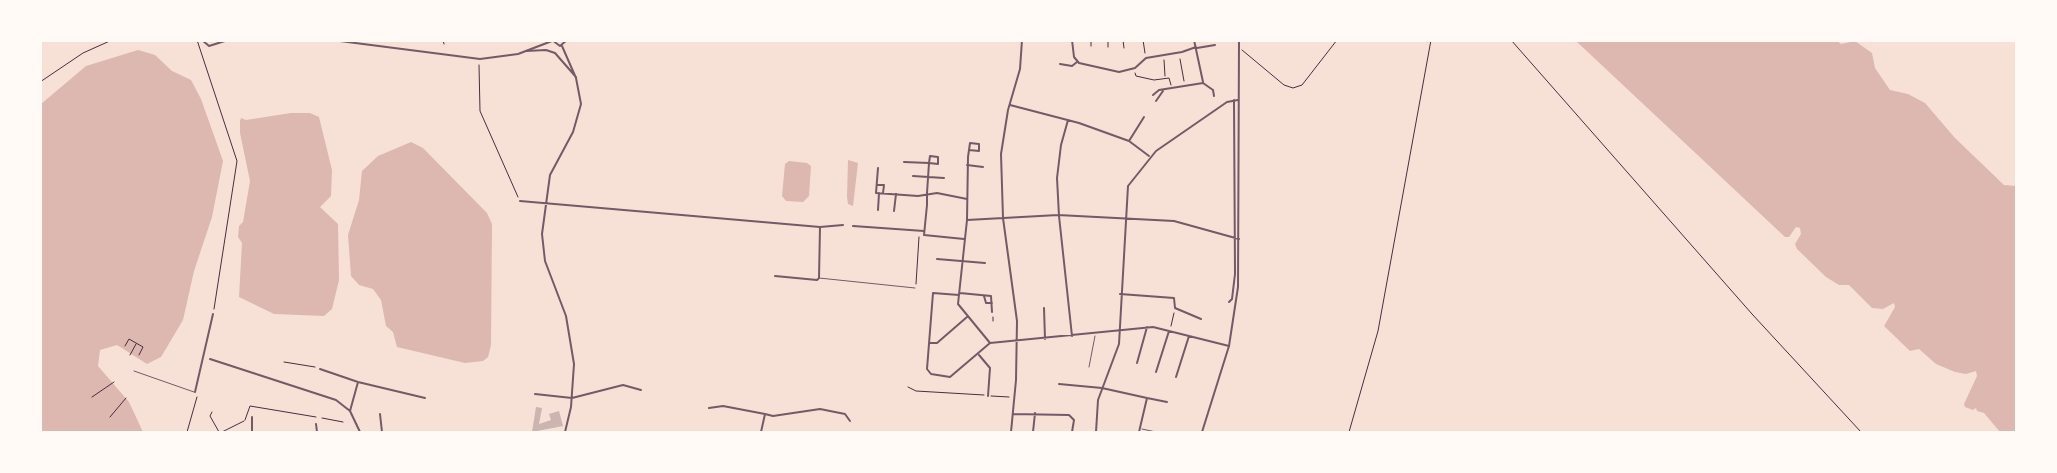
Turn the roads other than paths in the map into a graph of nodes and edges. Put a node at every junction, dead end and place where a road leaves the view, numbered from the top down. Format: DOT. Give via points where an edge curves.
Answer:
graph roads {
  1 [pos="202,40"];
  2 [pos="228,40"];
  3 [pos="332,40"];
  4 [pos="567,40"];
  5 [pos="1022,40"];
  6 [pos="1072,40"];
  7 [pos="1194,40"];
  8 [pos="1239,40"];
  9 [pos="552,41"];
  10 [pos="1215,45"];
  11 [pos="562,46"];
  12 [pos="1196,47"];
  13 [pos="526,51"];
  14 [pos="1077,62"];
  15 [pos="1060,64"];
  16 [pos="576,77"];
  17 [pos="1203,83"];
  18 [pos="1163,90"];
  19 [pos="1154,95"];
  20 [pos="1214,96"];
  21 [pos="1236,100"];
  22 [pos="1156,101"];
  23 [pos="1009,104"];
  24 [pos="1144,117"];
  25 [pos="1068,120"];
  26 [pos="1234,134"];
  27 [pos="1238,138"];
  28 [pos="1129,141"];
  29 [pos="969,150"];
  30 [pos="1149,156"];
  31 [pos="904,162"];
  32 [pos="967,165"];
  33 [pos="983,167"];
  34 [pos="878,168"];
  35 [pos="914,176"];
  36 [pos="928,177"];
  37 [pos="945,178"];
  38 [pos="877,185"];
  39 [pos="881,193"];
  40 [pos="896,194"];
  41 [pos="927,194"];
  42 [pos="967,199"];
  43 [pos="520,201"];
  44 [pos="545,203"];
  45 [pos="878,210"];
  46 [pos="894,211"];
  47 [pos="1058,214"];
  48 [pos="1003,218"];
  49 [pos="1125,218"];
  50 [pos="967,220"];
  51 [pos="843,225"];
  52 [pos="853,226"];
  53 [pos="820,227"];
  54 [pos="924,233"];
  55 [pos="964,239"];
  56 [pos="1235,239"];
  57 [pos="1239,239"];
  58 [pos="937,259"];
  59 [pos="964,261"];
  60 [pos="985,262"];
  61 [pos="775,276"];
  62 [pos="819,278"];
  63 [pos="915,288"];
  64 [pos="959,294"];
  65 [pos="1120,294"];
  66 [pos="984,296"];
  67 [pos="1229,302"];
  68 [pos="992,303"];
  69 [pos="1044,308"];
  70 [pos="992,312"];
  71 [pos="213,314"];
  72 [pos="967,317"];
  73 [pos="1201,319"];
  74 [pos="1147,327"];
  75 [pos="1119,331"];
  76 [pos="1169,331"];
  77 [pos="1095,334"];
  78 [pos="1072,336"];
  79 [pos="1189,336"];
  80 [pos="1046,339"];
  81 [pos="1016,341"];
  82 [pos="929,343"];
  83 [pos="990,343"];
  84 [pos="1229,346"];
  85 [pos="979,354"];
  86 [pos="210,359"];
  87 [pos="1137,363"];
  88 [pos="1089,367"];
  89 [pos="320,369"];
  90 [pos="134,371"];
  91 [pos="1156,372"];
  92 [pos="1176,377"];
  93 [pos="358,382"];
  94 [pos="1059,384"];
  95 [pos="1102,388"];
  96 [pos="641,390"];
  97 [pos="195,392"];
  98 [pos="535,394"];
  99 [pos="988,396"];
  100 [pos="425,398"];
  101 [pos="572,398"];
  102 [pos="1147,399"];
  103 [pos="1167,402"];
  104 [pos="709,408"];
  105 [pos="350,411"];
  106 [pos="1035,413"];
  107 [pos="380,414"];
  108 [pos="765,414"];
  109 [pos="1013,414"];
  110 [pos="252,417"];
  111 [pos="850,421"];
  112 [pos="316,424"];
  113 [pos="1140,430"];
  114 [pos="252,432"];
  115 [pos="317,432"];
  116 [pos="360,432"];
  117 [pos="381,432"];
  118 [pos="565,432"];
  119 [pos="761,432"];
  120 [pos="1011,432"];
  121 [pos="1033,432"];
  122 [pos="1072,432"];
  123 [pos="1096,432"];
  124 [pos="1156,432"];
  125 [pos="1202,432"];
  1 -- 2 [label="street" via="209,46"];
  3 -- 13 [label="street" via="480,59"];
  4 -- 11 [label="street"];
  5 -- 23 [label="street" via="1020,69"];
  6 -- 14 [label="street"];
  7 -- 12 [label="street"];
  8 -- 21 [label="street"];
  9 -- 11 [label="street"];
  9 -- 13 [label="street"];
  10 -- 12 [label="street"];
  11 -- 16 [label="street"];
  12 -- 14 [label="street" via="1146,58 1135,68 1119,72"];
  12 -- 17 [label="street"];
  13 -- 16 [label="street" via="555,53"];
  14 -- 15 [label="street" via="1072,66"];
  16 -- 44 [label="street" via="579,113 554,164"];
  17 -- 18 [label="street"];
  17 -- 20 [label="street" via="1213,90"];
  18 -- 19 [label="street"];
  18 -- 22 [label="street"];
  21 -- 26 [label="street"];
  21 -- 27 [label="street"];
  21 -- 30 [label="street" via="1227,102"];
  23 -- 25 [label="street"];
  23 -- 48 [label="street" via="1001,154"];
  24 -- 28 [label="street"];
  25 -- 28 [label="street"];
  25 -- 47 [label="street" via="1058,162"];
  26 -- 27 [label="street"];
  26 -- 56 [label="street"];
  27 -- 57 [label="street"];
  28 -- 30 [label="street"];
  29 -- 32 [label="street"];
  30 -- 49 [label="street" via="1127,189"];
  31 -- 36 [label="street" via="929,163"];
  32 -- 33 [label="street"];
  32 -- 42 [label="street"];
  34 -- 38 [label="street"];
  35 -- 36 [label="street"];
  36 -- 37 [label="street"];
  36 -- 41 [label="street"];
  38 -- 39 [label="street" via="876,193"];
  38 -- 39 [label="street" via="884,185"];
  39 -- 40 [label="street"];
  39 -- 45 [label="street"];
  40 -- 41 [label="street"];
  40 -- 46 [label="street"];
  41 -- 42 [label="street"];
  41 -- 54 [label="street"];
  42 -- 50 [label="street"];
  43 -- 44 [label="street"];
  44 -- 53 [label="street"];
  44 -- 101 [label="street" via="542,250 569,331 575,374"];
  47 -- 48 [label="street"];
  47 -- 49 [label="street"];
  47 -- 78 [label="street"];
  48 -- 50 [label="street"];
  48 -- 81 [label="street" via="1015,292"];
  49 -- 56 [label="street" via="1174,221"];
  49 -- 65 [label="street"];
  50 -- 55 [label="street"];
  51 -- 53 [label="street"];
  52 -- 54 [label="street"];
  53 -- 62 [label="street"];
  54 -- 55 [label="street"];
  55 -- 59 [label="street"];
  56 -- 57 [label="street"];
  56 -- 67 [label="street" via="1234,288"];
  57 -- 84 [label="street" via="1237,297"];
  58 -- 59 [label="street"];
  59 -- 60 [label="street"];
  59 -- 64 [label="street"];
  61 -- 62 [label="street"];
  62 -- 63 [label="lane"];
  64 -- 66 [label="street"];
  64 -- 72 [label="street" via="960,308"];
  64 -- 82 [label="street" via="933,293"];
  65 -- 73 [label="street" via="1174,298 1175,308"];
  65 -- 75 [label="street"];
  66 -- 68 [label="street" via="986,303"];
  66 -- 68 [label="street" via="991,296"];
  68 -- 70 [label="street"];
  69 -- 80 [label="street"];
  71 -- 97 [label="street"];
  72 -- 82 [label="street" via="937,343"];
  72 -- 83 [label="street"];
  74 -- 75 [label="street"];
  74 -- 76 [label="street"];
  74 -- 87 [label="street"];
  75 -- 77 [label="street"];
  75 -- 95 [label="street" via="1114,361"];
  76 -- 79 [label="street"];
  76 -- 91 [label="street"];
  77 -- 78 [label="street"];
  77 -- 88 [label="lane"];
  78 -- 80 [label="street"];
  79 -- 84 [label="street"];
  79 -- 92 [label="street"];
  80 -- 81 [label="street"];
  81 -- 83 [label="street"];
  81 -- 109 [label="street"];
  82 -- 85 [label="street" via="927,369 931,374 951,377"];
  83 -- 85 [label="street"];
  84 -- 125 [label="street"];
  85 -- 99 [label="street" via="990,368"];
  86 -- 105 [label="street" via="332,398"];
  89 -- 93 [label="street"];
  90 -- 97 [label="lane"];
  93 -- 100 [label="street"];
  93 -- 105 [label="street"];
  94 -- 95 [label="street"];
  95 -- 102 [label="street"];
  95 -- 123 [label="street"];
  96 -- 101 [label="street" via="615,385"];
  98 -- 101 [label="street"];
  101 -- 118 [label="street"];
  102 -- 103 [label="street"];
  102 -- 113 [label="street"];
  104 -- 108 [label="street" via="723,406"];
  105 -- 116 [label="street"];
  106 -- 109 [label="street"];
  106 -- 121 [label="street"];
  106 -- 122 [label="street" via="1072,417"];
  107 -- 117 [label="street"];
  108 -- 111 [label="street" via="824,409 845,414"];
  108 -- 119 [label="street"];
  109 -- 120 [label="street"];
  110 -- 114 [label="street"];
  112 -- 115 [label="street"];
  113 -- 124 [label="lane"];
}
